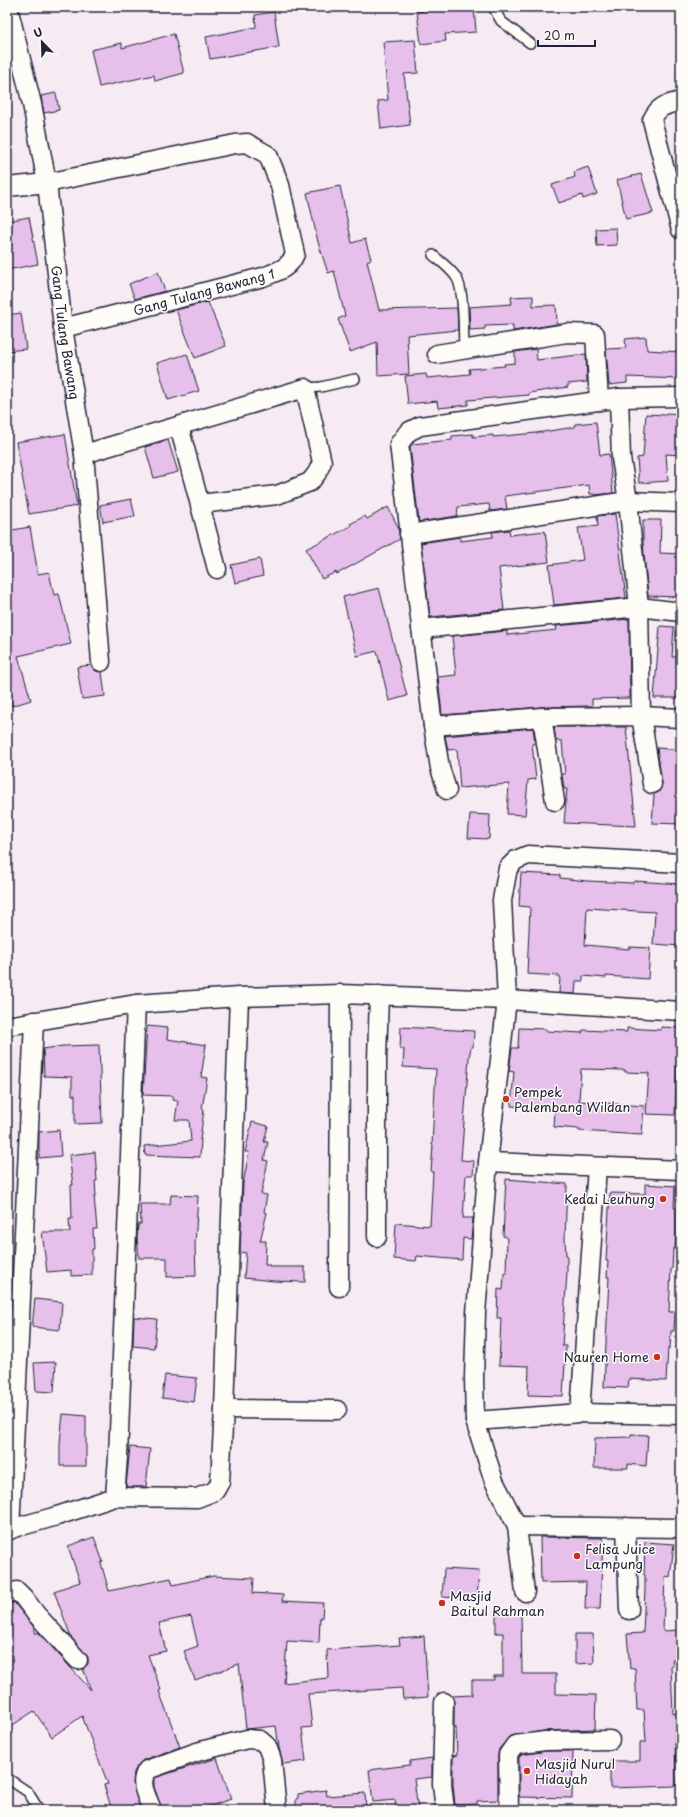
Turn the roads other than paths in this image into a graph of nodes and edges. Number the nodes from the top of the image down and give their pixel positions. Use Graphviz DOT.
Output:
graph roads {
  1 [pos="8,7"];
  2 [pos="493,7"];
  3 [pos="530,43"];
  4 [pos="681,101"];
  5 [pos="47,183"];
  6 [pos="7,187"];
  7 [pos="679,210"];
  8 [pos="681,230"];
  9 [pos="433,255"];
  10 [pos="63,328"];
  11 [pos="464,349"];
  12 [pos="437,354"];
  13 [pos="355,378"];
  14 [pos="305,388"];
  15 [pos="681,397"];
  16 [pos="618,398"];
  17 [pos="599,401"];
  18 [pos="179,426"];
  19 [pos="84,454"];
  20 [pos="628,501"];
  21 [pos="681,503"];
  22 [pos="200,504"];
  23 [pos="409,534"];
  24 [pos="217,569"];
  25 [pos="639,607"];
  26 [pos="681,612"];
  27 [pos="421,629"];
  28 [pos="101,662"];
  29 [pos="641,716"];
  30 [pos="542,717"];
  31 [pos="681,718"];
  32 [pos="433,726"];
  33 [pos="652,784"];
  34 [pos="447,790"];
  35 [pos="555,801"];
  36 [pos="681,863"];
  37 [pos="340,994"];
  38 [pos="379,996"];
  39 [pos="239,997"];
  40 [pos="507,1000"];
  41 [pos="136,1004"];
  42 [pos="681,1011"];
  43 [pos="34,1021"];
  44 [pos="7,1026"];
  45 [pos="488,1162"];
  46 [pos="597,1167"];
  47 [pos="681,1170"];
  48 [pos="377,1237"];
  49 [pos="339,1287"];
  50 [pos="224,1409"];
  51 [pos="337,1410"];
  52 [pos="580,1413"];
  53 [pos="681,1415"];
  54 [pos="476,1421"];
  55 [pos="115,1497"];
  56 [pos="517,1526"];
  57 [pos="626,1527"];
  58 [pos="681,1528"];
  59 [pos="8,1530"];
  60 [pos="525,1592"];
  61 [pos="7,1593"];
  62 [pos="629,1610"];
  63 [pos="78,1660"];
  64 [pos="444,1702"];
  65 [pos="610,1740"];
  66 [pos="7,1778"];
  67 [pos="39,1810"];
  68 [pos="152,1810"];
  69 [pos="277,1810"];
  70 [pos="445,1810"];
  71 [pos="509,1810"];
  1 -- 5 [label="street, Gang Tulang Bawang"];
  2 -- 3 [label="lane"];
  4 -- 7 [label="street"];
  5 -- 6 [label="street, Gang Tulang Bawang 1"];
  5 -- 10 [label="street, Gang Tulang Bawang"];
  5 -- 10 [label="street, Gang Tulang Bawang 1"];
  7 -- 8 [label="street"];
  9 -- 11 [label="lane"];
  10 -- 19 [label="street, Gang Tulang Bawang"];
  11 -- 12 [label="street"];
  11 -- 17 [label="street"];
  13 -- 14 [label="lane"];
  14 -- 18 [label="street"];
  14 -- 22 [label="street"];
  15 -- 16 [label="street"];
  16 -- 17 [label="street"];
  16 -- 20 [label="street"];
  17 -- 23 [label="street"];
  18 -- 19 [label="street"];
  18 -- 22 [label="street"];
  19 -- 28 [label="street, Gang Tulang Bawang"];
  20 -- 21 [label="street"];
  20 -- 23 [label="street"];
  20 -- 25 [label="street"];
  22 -- 24 [label="street"];
  23 -- 27 [label="street"];
  25 -- 26 [label="street"];
  25 -- 27 [label="street"];
  25 -- 29 [label="street"];
  27 -- 32 [label="street"];
  29 -- 30 [label="street"];
  29 -- 31 [label="street"];
  29 -- 33 [label="street"];
  30 -- 32 [label="street"];
  30 -- 35 [label="street"];
  32 -- 34 [label="street"];
  36 -- 40 [label="street"];
  37 -- 38 [label="street"];
  37 -- 39 [label="street"];
  37 -- 49 [label="street"];
  38 -- 40 [label="street"];
  38 -- 48 [label="street"];
  39 -- 41 [label="street"];
  39 -- 50 [label="street"];
  40 -- 42 [label="street"];
  40 -- 45 [label="street"];
  41 -- 43 [label="street"];
  41 -- 55 [label="street"];
  43 -- 44 [label="street"];
  43 -- 59 [label="street"];
  45 -- 46 [label="street"];
  45 -- 54 [label="street"];
  46 -- 47 [label="street"];
  46 -- 52 [label="street"];
  50 -- 51 [label="street"];
  50 -- 55 [label="street"];
  52 -- 53 [label="street"];
  52 -- 54 [label="street"];
  54 -- 56 [label="street"];
  55 -- 59 [label="street"];
  56 -- 57 [label="street"];
  56 -- 60 [label="street"];
  57 -- 58 [label="street"];
  57 -- 62 [label="street"];
  61 -- 63 [label="street"];
  64 -- 70 [label="street"];
  65 -- 71 [label="street"];
  66 -- 67 [label="lane"];
  68 -- 69 [label="street"];
}
